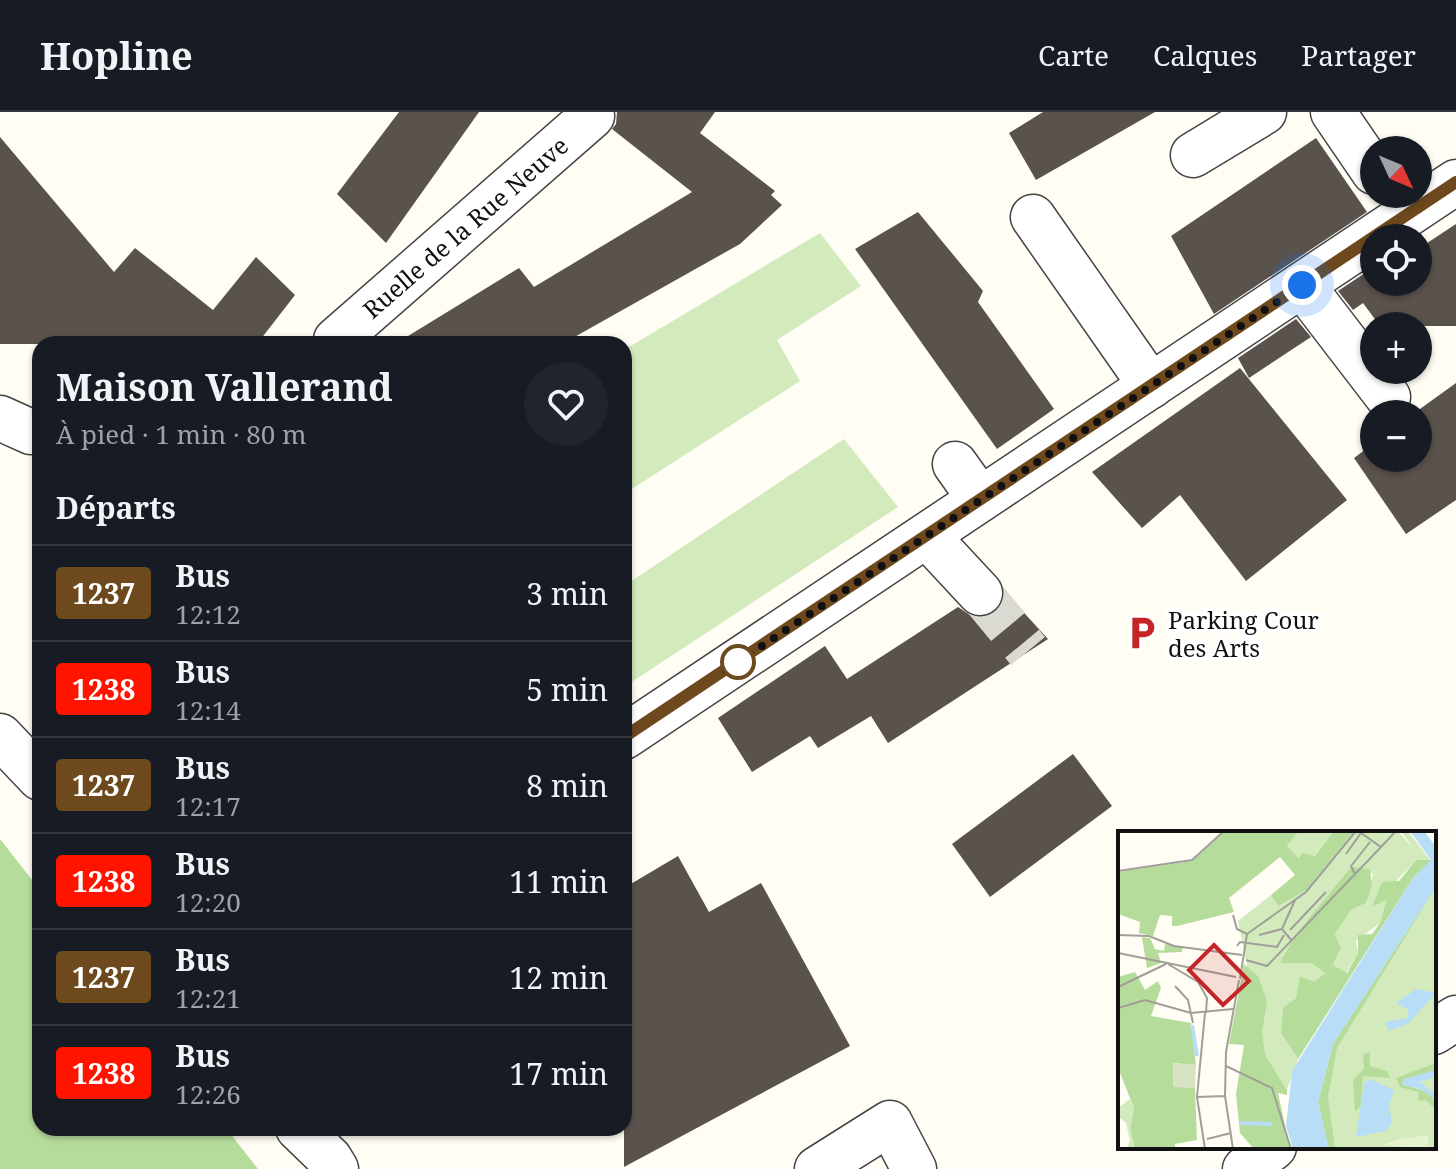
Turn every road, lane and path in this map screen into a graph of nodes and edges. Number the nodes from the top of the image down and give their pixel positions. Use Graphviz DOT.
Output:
graph roads {
  1 [pos="589,112"];
  2 [pos="1264,112"];
  3 [pos="1333,112"];
  4 [pos="1360,152"];
  5 [pos="1193,155"];
  6 [pos="1456,182"];
  7 [pos="1432,192"];
  8 [pos="1394,208"];
  9 [pos="1033,217"];
  10 [pos="1302,285"];
  11 [pos="341,336"];
  12 [pos="1151,386"];
  13 [pos="1388,397"];
  14 [pos="955,464"];
  15 [pos="980,499"];
  16 [pos="927,536"];
  17 [pos="980,593"];
  18 [pos="632,732"];
  19 [pos="0,736"];
  20 [pos="32,770"];
  21 [pos="1456,1018"];
  22 [pos="1436,1031"];
  23 [pos="309,1136"];
  24 [pos="1271,1149"];
  25 [pos="331,1152"];
  26 [pos="817,1169"];
  27 [pos="914,1169"];
  28 [pos="1245,1169"];
  1 -- 11 [label="street, Ruelle de la Rue Neuve"];
  2 -- 5 [label="street"];
  3 -- 4 [label="street"];
  6 -- 7 [label="street"];
  8 -- 10 [label="street"];
  9 -- 12 [label="street"];
  10 -- 12 [label="street"];
  10 -- 13 [label="street"];
  12 -- 15 [label="street"];
  14 -- 15 [label="street"];
  15 -- 16 [label="street"];
  16 -- 17 [label="street"];
  16 -- 18 [label="street"];
  19 -- 20 [label="street"];
  21 -- 22 [label="street"];
  23 -- 25 [label="street"];
  24 -- 28 [label="street"];
  26 -- 27 [label="street"];
}
